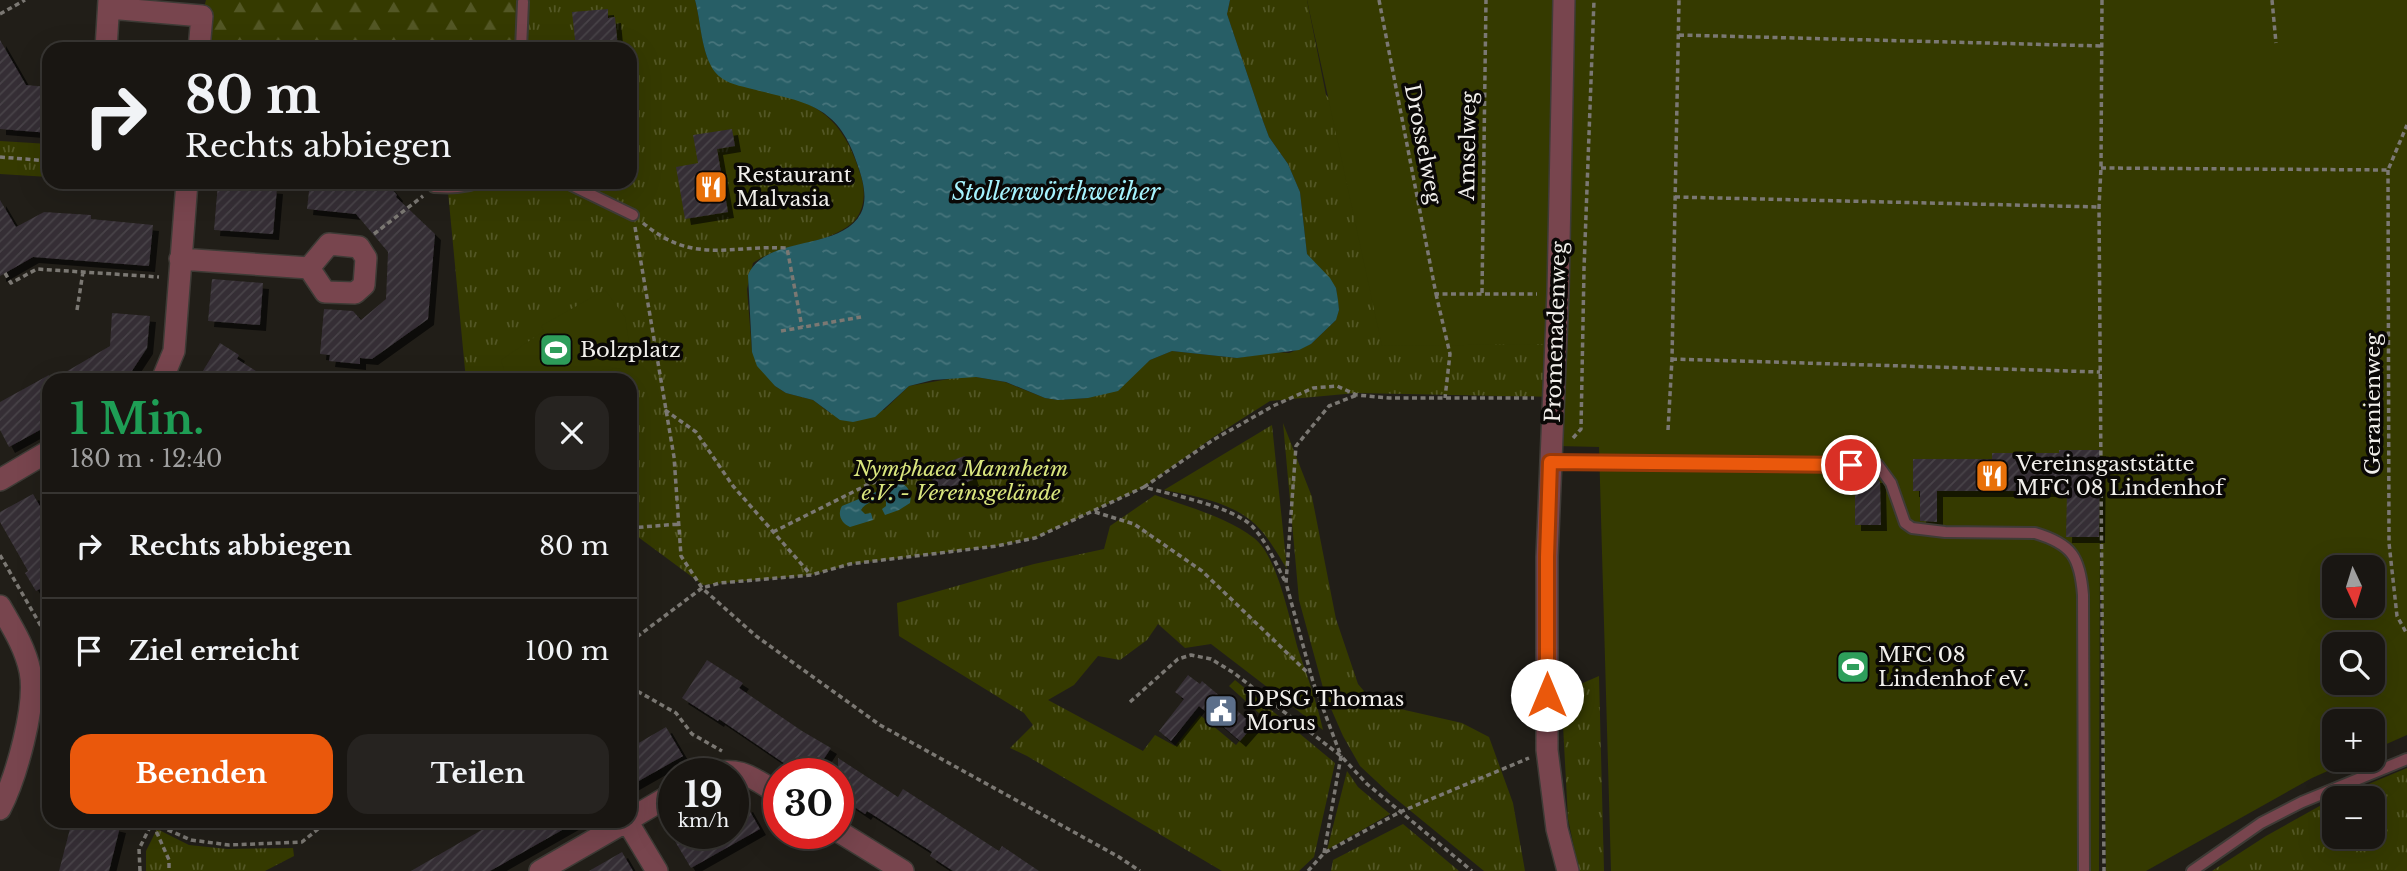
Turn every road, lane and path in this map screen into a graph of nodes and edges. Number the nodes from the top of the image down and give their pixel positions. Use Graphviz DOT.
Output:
graph roads {
  1 [pos="25,0"];
  2 [pos="1379,0"];
  3 [pos="1486,0"];
  4 [pos="1563,0"];
  5 [pos="1594,0"];
  6 [pos="1679,0"];
  7 [pos="2102,0"];
  8 [pos="2272,0"];
  9 [pos="523,2"];
  10 [pos="109,4"];
  11 [pos="0,14"];
  12 [pos="1679,35"];
  13 [pos="106,42"];
  14 [pos="200,42"];
  15 [pos="521,42"];
  16 [pos="2276,44"];
  17 [pos="2102,46"];
  18 [pos="2407,125"];
  19 [pos="0,157"];
  20 [pos="42,160"];
  21 [pos="2101,168"];
  22 [pos="2388,170"];
  23 [pos="186,189"];
  24 [pos="427,189"];
  25 [pos="580,189"];
  26 [pos="1675,197"];
  27 [pos="2099,207"];
  28 [pos="634,215"];
  29 [pos="359,247"];
  30 [pos="309,268"];
  31 [pos="179,269"];
  32 [pos="83,272"];
  33 [pos="5,273"];
  34 [pos="1558,292"];
  35 [pos="1482,293"];
  36 [pos="1436,294"];
  37 [pos="77,310"];
  38 [pos="862,317"];
  39 [pos="802,327"];
  40 [pos="781,331"];
  41 [pos="1672,359"];
  42 [pos="2101,372"];
  43 [pos="165,373"];
  44 [pos="1357,395"];
  45 [pos="1445,398"];
  46 [pos="1553,398"];
  47 [pos="665,410"];
  48 [pos="1668,430"];
  49 [pos="42,455"];
  50 [pos="1550,462"];
  51 [pos="921,467"];
  52 [pos="0,480"];
  53 [pos="1144,487"];
  54 [pos="1093,511"];
  55 [pos="679,524"];
  56 [pos="637,527"];
  57 [pos="773,532"];
  58 [pos="0,555"];
  59 [pos="811,575"];
  60 [pos="1286,583"];
  61 [pos="702,588"];
  62 [pos="0,606"];
  63 [pos="42,628"];
  64 [pos="2407,634"];
  65 [pos="637,637"];
  66 [pos="1311,675"];
  67 [pos="637,691"];
  68 [pos="1130,702"];
  69 [pos="1548,750"];
  70 [pos="1341,756"];
  71 [pos="720,758"];
  72 [pos="2407,758"];
  73 [pos="658,802"];
  74 [pos="0,809"];
  75 [pos="1400,812"];
  76 [pos="637,815"];
  77 [pos="148,828"];
  78 [pos="154,828"];
  79 [pos="164,828"];
  80 [pos="319,828"];
  81 [pos="614,828"];
  82 [pos="633,828"];
  83 [pos="854,841"];
  84 [pos="1324,853"];
  85 [pos="140,871"];
  86 [pos="169,871"];
  87 [pos="540,871"];
  88 [pos="657,871"];
  89 [pos="903,871"];
  90 [pos="1140,871"];
  91 [pos="1308,871"];
  92 [pos="1472,871"];
  93 [pos="1568,871"];
  94 [pos="2084,871"];
  95 [pos="2104,871"];
  96 [pos="2192,871"];
  1 -- 11 [label="path"];
  2 -- 36 [label="path, Drosselweg"];
  3 -- 35 [label="path, Amselweg"];
  4 -- 34 [label="street, Promenadenweg"];
  5 -- 50 [label="path"];
  6 -- 12 [label="path"];
  7 -- 17 [label="path"];
  8 -- 16 [label="path"];
  9 -- 15 [label="lane"];
  10 -- 13 [label="street"];
  10 -- 14 [label="street"];
  12 -- 17 [label="path"];
  12 -- 26 [label="path"];
  17 -- 21 [label="path"];
  18 -- 22 [label="path"];
  19 -- 20 [label="path"];
  21 -- 22 [label="path"];
  21 -- 27 [label="path"];
  22 -- 64 [label="path, Geranienweg"];
  23 -- 31 [label="street"];
  24 -- 29 [label="path"];
  25 -- 28 [label="lane"];
  26 -- 27 [label="path"];
  26 -- 41 [label="path"];
  27 -- 42 [label="path"];
  28 -- 39 [label="path"];
  28 -- 47 [label="path"];
  29 -- 30 [label="street"];
  29 -- 30 [label="street"];
  30 -- 31 [label="street"];
  31 -- 32 [label="path"];
  31 -- 43 [label="street"];
  32 -- 33 [label="path"];
  32 -- 37 [label="path"];
  34 -- 35 [label="path"];
  34 -- 46 [label="street, Promenadenweg"];
  35 -- 36 [label="path"];
  36 -- 45 [label="path, Drosselweg"];
  38 -- 39 [label="path"];
  39 -- 40 [label="path"];
  41 -- 42 [label="path"];
  41 -- 48 [label="path"];
  42 -- 95 [label="path"];
  44 -- 45 [label="path"];
  44 -- 53 [label="path"];
  44 -- 60 [label="path"];
  45 -- 46 [label="path"];
  46 -- 50 [label="street, Promenadenweg"];
  47 -- 55 [label="path"];
  47 -- 57 [label="path"];
  49 -- 52 [label="street"];
  50 -- 69 [label="street, Promenadenweg"];
  50 -- 94 [label="lane"];
  51 -- 57 [label="path"];
  53 -- 54 [label="path"];
  53 -- 60 [label="path"];
  54 -- 59 [label="path"];
  54 -- 66 [label="path"];
  55 -- 56 [label="path"];
  55 -- 61 [label="path"];
  57 -- 59 [label="path"];
  58 -- 63 [label="path"];
  59 -- 61 [label="path"];
  60 -- 66 [label="path"];
  61 -- 65 [label="path"];
  61 -- 90 [label="path"];
  62 -- 74 [label="street"];
  66 -- 70 [label="path"];
  67 -- 71 [label="path"];
  68 -- 70 [label="path"];
  69 -- 75 [label="path"];
  69 -- 93 [label="street, Promenadenweg"];
  70 -- 75 [label="path"];
  70 -- 84 [label="path"];
  72 -- 96 [label="lane"];
  73 -- 76 [label="street"];
  75 -- 84 [label="path"];
  75 -- 92 [label="path"];
  77 -- 85 [label="path"];
  78 -- 86 [label="path"];
  79 -- 80 [label="path"];
  81 -- 87 [label="street"];
  82 -- 88 [label="street"];
  83 -- 89 [label="street"];
  84 -- 91 [label="path"];
}
